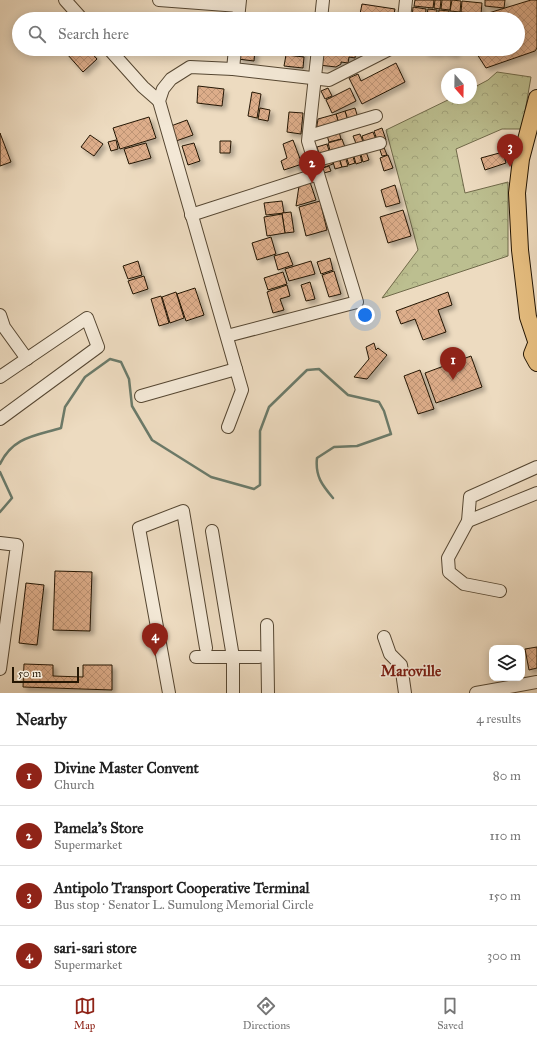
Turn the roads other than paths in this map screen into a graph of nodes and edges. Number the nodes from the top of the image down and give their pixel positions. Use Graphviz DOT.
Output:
graph roads {
  1 [pos="66,0"];
  2 [pos="159,0"];
  3 [pos="324,0"];
  4 [pos="406,0"];
  5 [pos="240,3"];
  6 [pos="76,12"];
  7 [pos="322,12"];
  8 [pos="405,12"];
  9 [pos="115,56"];
  10 [pos="234,56"];
  11 [pos="317,56"];
  12 [pos="376,56"];
  13 [pos="233,69"];
  14 [pos="314,79"];
  15 [pos="537,98"];
  16 [pos="159,102"];
  17 [pos="376,116"];
  18 [pos="309,136"];
  19 [pos="380,143"];
  20 [pos="314,161"];
  21 [pos="318,174"];
  22 [pos="191,215"];
  23 [pos="0,315"];
  24 [pos="227,336"];
  25 [pos="537,344"];
  26 [pos="27,360"];
  27 [pos="537,363"];
  28 [pos="236,369"];
  29 [pos="0,377"];
  30 [pos="141,396"];
  31 [pos="0,419"];
  32 [pos="228,427"];
  33 [pos="537,467"];
  34 [pos="537,493"];
  35 [pos="468,521"];
  36 [pos="212,531"];
  37 [pos="0,543"];
  38 [pos="500,591"];
  39 [pos="267,625"];
  40 [pos="384,637"];
  41 [pos="206,648"];
  42 [pos="196,657"];
  43 [pos="233,657"];
  44 [pos="259,657"];
  45 [pos="0,669"];
  46 [pos="537,682"];
  47 [pos="169,693"];
  48 [pos="234,693"];
  49 [pos="268,693"];
  50 [pos="405,693"];
  51 [pos="476,693"];
  1 -- 6 [label="street"];
  2 -- 5 [label="street"];
  3 -- 7 [label="street"];
  4 -- 8 [label="street"];
  9 -- 16 [label="street"];
  10 -- 13 [label="street"];
  11 -- 14 [label="street"];
  12 -- 14 [label="street"];
  13 -- 14 [label="street"];
  13 -- 16 [label="street"];
  14 -- 18 [label="street"];
  15 -- 25 [label="main road"];
  16 -- 22 [label="street"];
  17 -- 18 [label="street"];
  18 -- 20 [label="street"];
  19 -- 20 [label="street"];
  20 -- 21 [label="street"];
  21 -- 22 [label="street"];
  21 -- 24 [label="street"];
  22 -- 24 [label="street"];
  23 -- 26 [label="street"];
  24 -- 28 [label="street"];
  25 -- 27 [label="main road"];
  26 -- 29 [label="street"];
  26 -- 31 [label="street"];
  28 -- 30 [label="street"];
  28 -- 32 [label="street"];
  33 -- 35 [label="street"];
  34 -- 35 [label="street"];
  35 -- 38 [label="street"];
  36 -- 43 [label="street"];
  37 -- 45 [label="street"];
  39 -- 49 [label="street"];
  40 -- 50 [label="street"];
  41 -- 47 [label="street"];
  42 -- 43 [label="street"];
  43 -- 44 [label="street"];
  43 -- 48 [label="street"];
  46 -- 51 [label="street"];
}
